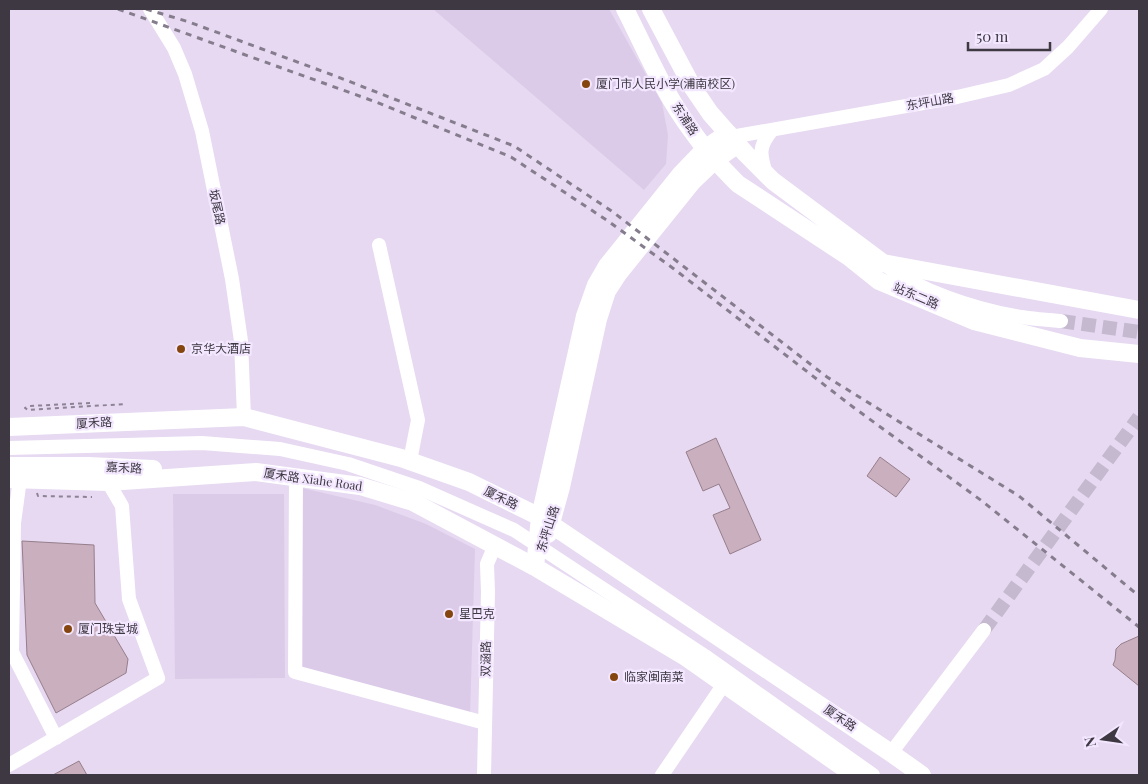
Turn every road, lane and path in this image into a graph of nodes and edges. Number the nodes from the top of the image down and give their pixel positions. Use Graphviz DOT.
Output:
graph roads {
  1 [pos="150,9"];
  2 [pos="625,9"];
  3 [pos="651,9"];
  4 [pos="1100,9"];
  5 [pos="772,130"];
  6 [pos="732,138"];
  7 [pos="715,159"];
  8 [pos="766,174"];
  9 [pos="379,245"];
  10 [pos="882,262"];
  11 [pos="1139,310"];
  12 [pos="1061,321"];
  13 [pos="1139,354"];
  14 [pos="125,404"];
  15 [pos="90,405"];
  16 [pos="244,417"];
  17 [pos="9,427"];
  18 [pos="9,448"];
  19 [pos="410,461"];
  20 [pos="239,473"];
  21 [pos="12,475"];
  22 [pos="296,477"];
  23 [pos="108,482"];
  24 [pos="546,521"];
  25 [pos="495,545"];
  26 [pos="535,567"];
  27 [pos="984,630"];
  28 [pos="724,684"];
  29 [pos="485,723"];
  30 [pos="56,738"];
  31 [pos="891,753"];
  32 [pos="9,765"];
  33 [pos="484,775"];
  34 [pos="662,775"];
  35 [pos="854,775"];
  36 [pos="872,775"];
  37 [pos="922,775"];
  1 -- 16 [label="street, 坂尾路"];
  2 -- 7 [label="main road, 东浦路"];
  3 -- 6 [label="main road, 东浦路"];
  4 -- 5 [label="street, 东坪山路"];
  5 -- 6 [label="street, 东坪山路"];
  5 -- 8 [label="street"];
  6 -- 7 [label="main road, 东坪山路"];
  6 -- 8 [label="main road, 东浦路"];
  7 -- 13 [label="main road, 站东二路"];
  7 -- 24 [label="main road, 东坪山路"];
  8 -- 10 [label="main road, 东浦路"];
  9 -- 19 [label="street"];
  10 -- 11 [label="main road"];
  10 -- 12 [label="street"];
  14 -- 15 [label="path"];
  15 -- 15 [label="path"];
  16 -- 17 [label="main road, 厦禾路"];
  16 -- 19 [label="main road, 厦禾路"];
  18 -- 36 [label="street"];
  19 -- 24 [label="main road, 厦禾路"];
  20 -- 21 [label="main road, 嘉禾路"];
  20 -- 22 [label="main road, 厦禾路 Xiahe Road"];
  20 -- 23 [label="main road"];
  21 -- 23 [label="main road"];
  21 -- 30 [label="street"];
  22 -- 25 [label="main road, 厦禾路 Xiahe Road"];
  22 -- 29 [label="street"];
  23 -- 30 [label="street"];
  24 -- 26 [label="main road, 东坪山路"];
  24 -- 31 [label="main road, 厦禾路"];
  25 -- 26 [label="main road"];
  25 -- 29 [label="street, 双涵路"];
  26 -- 28 [label="main road"];
  27 -- 31 [label="street"];
  28 -- 34 [label="street"];
  28 -- 35 [label="main road"];
  29 -- 33 [label="street, 双涵路"];
  30 -- 32 [label="street"];
  31 -- 37 [label="main road, 厦禾路"];
}
